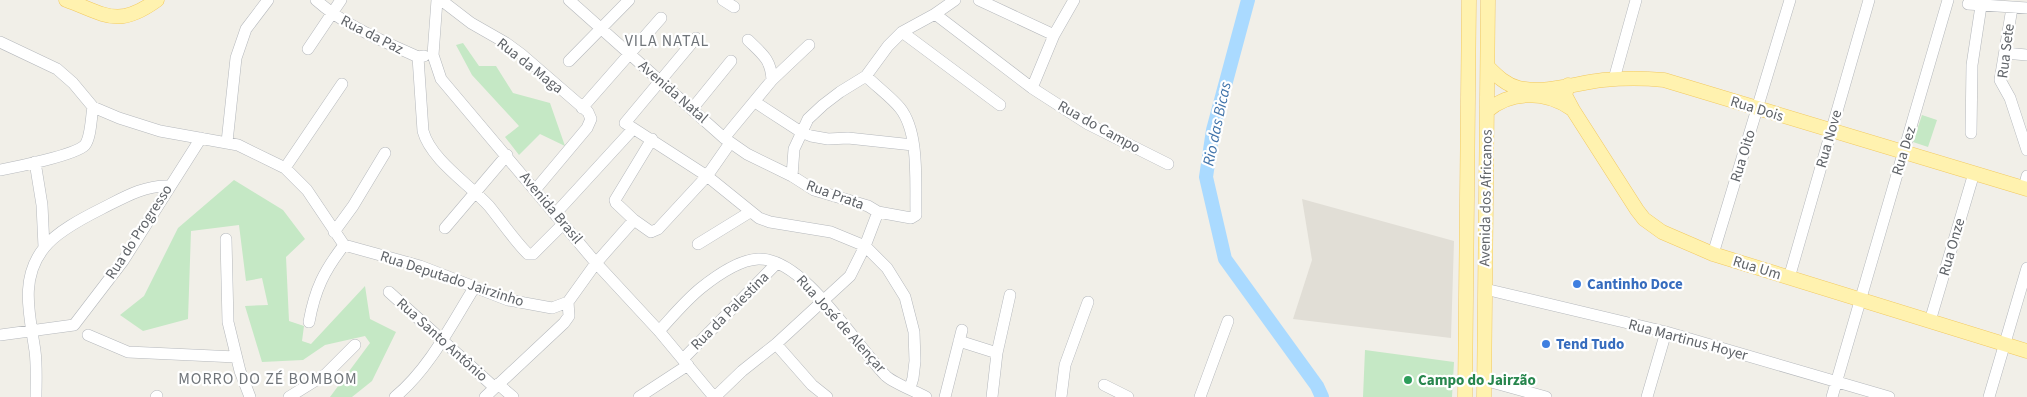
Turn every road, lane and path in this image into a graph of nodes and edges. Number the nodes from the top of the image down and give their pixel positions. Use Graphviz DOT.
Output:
graph roads {
  1 [pos="157,0"];
  2 [pos="268,0"];
  3 [pos="316,0"];
  4 [pos="341,0"];
  5 [pos="439,0"];
  6 [pos="569,0"];
  7 [pos="629,0"];
  8 [pos="723,0"];
  9 [pos="954,0"];
  10 [pos="979,0"];
  11 [pos="1074,0"];
  12 [pos="1469,0"];
  13 [pos="1488,0"];
  14 [pos="1636,0"];
  15 [pos="1790,0"];
  16 [pos="1870,0"];
  17 [pos="72,1"];
  18 [pos="1948,1"];
  19 [pos="1975,4"];
  20 [pos="734,7"];
  21 [pos="2012,8"];
  22 [pos="2027,8"];
  23 [pos="331,14"];
  24 [pos="935,14"];
  25 [pos="1469,17"];
  26 [pos="661,18"];
  27 [pos="601,29"];
  28 [pos="1488,30"];
  29 [pos="902,32"];
  30 [pos="1054,35"];
  31 [pos="696,38"];
  32 [pos="748,40"];
  33 [pos="0,42"];
  34 [pos="809,45"];
  35 [pos="308,49"];
  36 [pos="2005,53"];
  37 [pos="630,54"];
  38 [pos="433,55"];
  39 [pos="2027,55"];
  40 [pos="418,57"];
  41 [pos="569,61"];
  42 [pos="731,61"];
  43 [pos="1488,68"];
  44 [pos="866,76"];
  45 [pos="1614,79"];
  46 [pos="772,80"];
  47 [pos="660,81"];
  48 [pos="342,84"];
  49 [pos="1568,85"];
  50 [pos="1032,88"];
  51 [pos="755,102"];
  52 [pos="1000,105"];
  53 [pos="93,107"];
  54 [pos="582,108"];
  55 [pos="692,109"];
  56 [pos="1758,109"];
  57 [pos="1572,110"];
  58 [pos="1487,111"];
  59 [pos="629,126"];
  60 [pos="1832,131"];
  61 [pos="802,132"];
  62 [pos="1971,134"];
  63 [pos="201,138"];
  64 [pos="652,140"];
  65 [pos="727,140"];
  66 [pos="227,142"];
  67 [pos="1468,144"];
  68 [pos="913,145"];
  69 [pos="2027,150"];
  70 [pos="1903,152"];
  71 [pos="385,153"];
  72 [pos="506,155"];
  73 [pos="757,159"];
  74 [pos="35,162"];
  75 [pos="1168,164"];
  76 [pos="285,168"];
  77 [pos="0,170"];
  78 [pos="1974,173"];
  79 [pos="707,176"];
  80 [pos="792,176"];
  81 [pos="1486,176"];
  82 [pos="2026,184"];
  83 [pos="169,186"];
  84 [pos="535,190"];
  85 [pos="474,192"];
  86 [pos="750,212"];
  87 [pos="878,212"];
  88 [pos="555,214"];
  89 [pos="634,220"];
  90 [pos="563,224"];
  91 [pos="445,228"];
  92 [pos="334,232"];
  93 [pos="226,239"];
  94 [pos="698,244"];
  95 [pos="344,245"];
  96 [pos="865,246"];
  97 [pos="44,247"];
  98 [pos="1713,254"];
  99 [pos="596,263"];
  100 [pos="777,263"];
  101 [pos="2027,268"];
  102 [pos="1789,278"];
  103 [pos="474,288"];
  104 [pos="1485,289"];
  105 [pos="389,292"];
  106 [pos="1010,295"];
  107 [pos="1860,299"];
  108 [pos="568,302"];
  109 [pos="823,302"];
  110 [pos="1088,302"];
  111 [pos="1228,321"];
  112 [pos="1930,321"];
  113 [pos="310,322"];
  114 [pos="31,330"];
  115 [pos="962,330"];
  116 [pos="659,332"];
  117 [pos="1666,332"];
  118 [pos="88,334"];
  119 [pos="0,335"];
  120 [pos="441,341"];
  121 [pos="959,341"];
  122 [pos="776,344"];
  123 [pos="2005,344"];
  124 [pos="355,345"];
  125 [pos="2027,351"];
  126 [pos="997,353"];
  127 [pos="236,357"];
  128 [pos="685,362"];
  129 [pos="1484,380"];
  130 [pos="1836,382"];
  131 [pos="1104,385"];
  132 [pos="496,386"];
  133 [pos="910,388"];
  134 [pos="712,396"];
  135 [pos="36,397"];
  136 [pos="250,397"];
  137 [pos="289,397"];
  138 [pos="394,397"];
  139 [pos="485,397"];
  140 [pos="513,397"];
  141 [pos="639,397"];
  142 [pos="827,397"];
  143 [pos="926,397"];
  144 [pos="945,397"];
  145 [pos="992,397"];
  146 [pos="1060,397"];
  147 [pos="1128,397"];
  148 [pos="1200,397"];
  149 [pos="1465,397"];
  150 [pos="1484,397"];
  151 [pos="1546,397"];
  152 [pos="1648,397"];
  153 [pos="1832,397"];
  154 [pos="1889,397"];
  155 [pos="1989,397"];
  1 -- 17 [label="main road"];
  2 -- 66 [label="street"];
  3 -- 23 [label="street, Rua da Paz"];
  4 -- 23 [label="street"];
  5 -- 38 [label="street, Avenida Brasil"];
  5 -- 54 [label="street, Rua da Maga"];
  6 -- 27 [label="street, Avenida Natal"];
  7 -- 27 [label="street"];
  8 -- 20 [label="street"];
  9 -- 24 [label="street"];
  10 -- 30 [label="street"];
  11 -- 30 [label="street"];
  12 -- 25 [label="main road, Avenida dos Africanos"];
  13 -- 28 [label="main road, Avenida dos Africanos"];
  14 -- 45 [label="street"];
  15 -- 56 [label="street, Rua Oito"];
  16 -- 60 [label="street, Rua Nove"];
  18 -- 70 [label="street, Rua Dez"];
  19 -- 21 [label="street"];
  19 -- 62 [label="street"];
  21 -- 22 [label="street"];
  21 -- 36 [label="street, Rua Sete"];
  23 -- 35 [label="street"];
  23 -- 40 [label="street, Rua da Paz"];
  24 -- 29 [label="street"];
  24 -- 50 [label="street, Rua do Campo"];
  25 -- 28 [label="main road"];
  25 -- 67 [label="main road, Avenida dos Africanos"];
  26 -- 37 [label="street"];
  27 -- 37 [label="street, Avenida Natal"];
  27 -- 41 [label="street"];
  28 -- 43 [label="main road, Avenida dos Africanos"];
  29 -- 44 [label="street"];
  29 -- 52 [label="street"];
  30 -- 50 [label="street"];
  31 -- 47 [label="street"];
  32 -- 46 [label="street"];
  33 -- 53 [label="street"];
  34 -- 46 [label="street"];
  36 -- 39 [label="street"];
  36 -- 69 [label="street, Rua Sete"];
  37 -- 47 [label="street, Avenida Natal"];
  37 -- 54 [label="street"];
  38 -- 40 [label="street, Rua da Paz"];
  38 -- 72 [label="street, Avenida Brasil"];
  40 -- 85 [label="street"];
  42 -- 55 [label="street"];
  43 -- 49 [label="main road, Rua Dois"];
  43 -- 58 [label="main road, Avenida dos Africanos"];
  44 -- 61 [label="street"];
  44 -- 68 [label="street"];
  45 -- 49 [label="main road, Rua Dois"];
  45 -- 56 [label="main road, Rua Dois"];
  46 -- 51 [label="street"];
  47 -- 55 [label="street, Avenida Natal"];
  47 -- 59 [label="street"];
  48 -- 76 [label="street"];
  49 -- 57 [label="main road, Rua Um"];
  50 -- 75 [label="street, Rua do Campo"];
  51 -- 61 [label="street"];
  51 -- 65 [label="street"];
  53 -- 63 [label="street"];
  53 -- 74 [label="street"];
  54 -- 84 [label="street, Rua da Maga"];
  55 -- 65 [label="street, Avenida Natal"];
  56 -- 60 [label="main road, Rua Dois"];
  56 -- 98 [label="street, Rua Oito"];
  57 -- 58 [label="main road"];
  57 -- 98 [label="main road, Rua Um"];
  58 -- 81 [label="main road, Avenida dos Africanos"];
  59 -- 64 [label="street"];
  59 -- 88 [label="street"];
  60 -- 70 [label="main road, Rua Dois"];
  60 -- 102 [label="street, Rua Nove"];
  61 -- 68 [label="street"];
  61 -- 80 [label="street"];
  63 -- 66 [label="street"];
  63 -- 83 [label="street, Rua do Progresso"];
  64 -- 79 [label="street"];
  64 -- 89 [label="street"];
  65 -- 73 [label="street, Avenida Natal"];
  65 -- 79 [label="street"];
  66 -- 76 [label="street"];
  67 -- 81 [label="main road"];
  67 -- 149 [label="main road, Avenida dos Africanos"];
  68 -- 87 [label="street, Rua Prata"];
  70 -- 78 [label="main road, Rua Dois"];
  70 -- 107 [label="street, Rua Dez"];
  71 -- 92 [label="street"];
  72 -- 84 [label="street, Avenida Brasil"];
  72 -- 85 [label="street"];
  73 -- 80 [label="street, Rua Prata"];
  74 -- 77 [label="street"];
  74 -- 97 [label="street"];
  76 -- 92 [label="street"];
  78 -- 82 [label="main road, Rua Dois"];
  78 -- 112 [label="street, Rua Onze"];
  79 -- 86 [label="street"];
  79 -- 89 [label="street"];
  80 -- 87 [label="street, Rua Prata"];
  81 -- 104 [label="main road, Avenida dos Africanos"];
  83 -- 97 [label="street"];
  83 -- 114 [label="street, Rua do Progresso"];
  84 -- 88 [label="street, Avenida Brasil"];
  85 -- 90 [label="street"];
  85 -- 91 [label="street"];
  86 -- 94 [label="street"];
  86 -- 96 [label="street"];
  87 -- 96 [label="street"];
  88 -- 90 [label="street, Avenida Brasil"];
  89 -- 99 [label="street"];
  90 -- 99 [label="street, Avenida Brasil"];
  92 -- 95 [label="street"];
  93 -- 127 [label="street"];
  95 -- 103 [label="street, Rua Deputado Jairzinho"];
  95 -- 113 [label="street"];
  96 -- 109 [label="street"];
  96 -- 133 [label="street"];
  97 -- 114 [label="street"];
  98 -- 102 [label="main road, Rua Um"];
  99 -- 108 [label="street"];
  99 -- 116 [label="street, Avenida Brasil"];
  100 -- 109 [label="street, Rua José de Alençar"];
  100 -- 116 [label="street, Rua José de Alençar"];
  100 -- 128 [label="street, Rua da Palestina"];
  101 -- 123 [label="street"];
  102 -- 107 [label="main road, Rua Um"];
  103 -- 108 [label="street, Rua Deputado Jairzinho"];
  103 -- 120 [label="street"];
  104 -- 117 [label="street, Rua Martinus Hoyer"];
  104 -- 129 [label="main road, Avenida dos Africanos"];
  105 -- 120 [label="street, Rua Santo Antônio"];
  106 -- 126 [label="street"];
  107 -- 112 [label="main road, Rua Um"];
  107 -- 130 [label="street, Rua Dez"];
  108 -- 132 [label="street"];
  109 -- 122 [label="street"];
  109 -- 133 [label="street, Rua José de Alençar"];
  110 -- 146 [label="street"];
  111 -- 148 [label="street"];
  112 -- 123 [label="main road, Rua Um"];
  114 -- 119 [label="street"];
  114 -- 135 [label="street"];
  115 -- 121 [label="street"];
  116 -- 128 [label="street, Avenida Brasil"];
  117 -- 130 [label="street, Rua Martinus Hoyer"];
  117 -- 152 [label="street"];
  118 -- 127 [label="street"];
  120 -- 132 [label="street, Rua Santo Antônio"];
  120 -- 138 [label="street"];
  121 -- 126 [label="street"];
  121 -- 144 [label="street"];
  122 -- 134 [label="street"];
  122 -- 142 [label="street"];
  123 -- 125 [label="main road, Rua Um"];
  123 -- 155 [label="street"];
  124 -- 137 [label="street"];
  126 -- 145 [label="street"];
  127 -- 136 [label="street"];
  128 -- 134 [label="street, Avenida Brasil"];
  128 -- 141 [label="street, Rua da Palestina"];
  129 -- 150 [label="main road, Avenida dos Africanos"];
  129 -- 151 [label="street"];
  130 -- 153 [label="street, Rua Dez"];
  130 -- 154 [label="street, Rua Martinus Hoyer"];
  131 -- 147 [label="street"];
  132 -- 139 [label="street"];
  132 -- 140 [label="street, Rua Santo Antônio"];
  133 -- 143 [label="street, Rua José de Alençar"];
}
